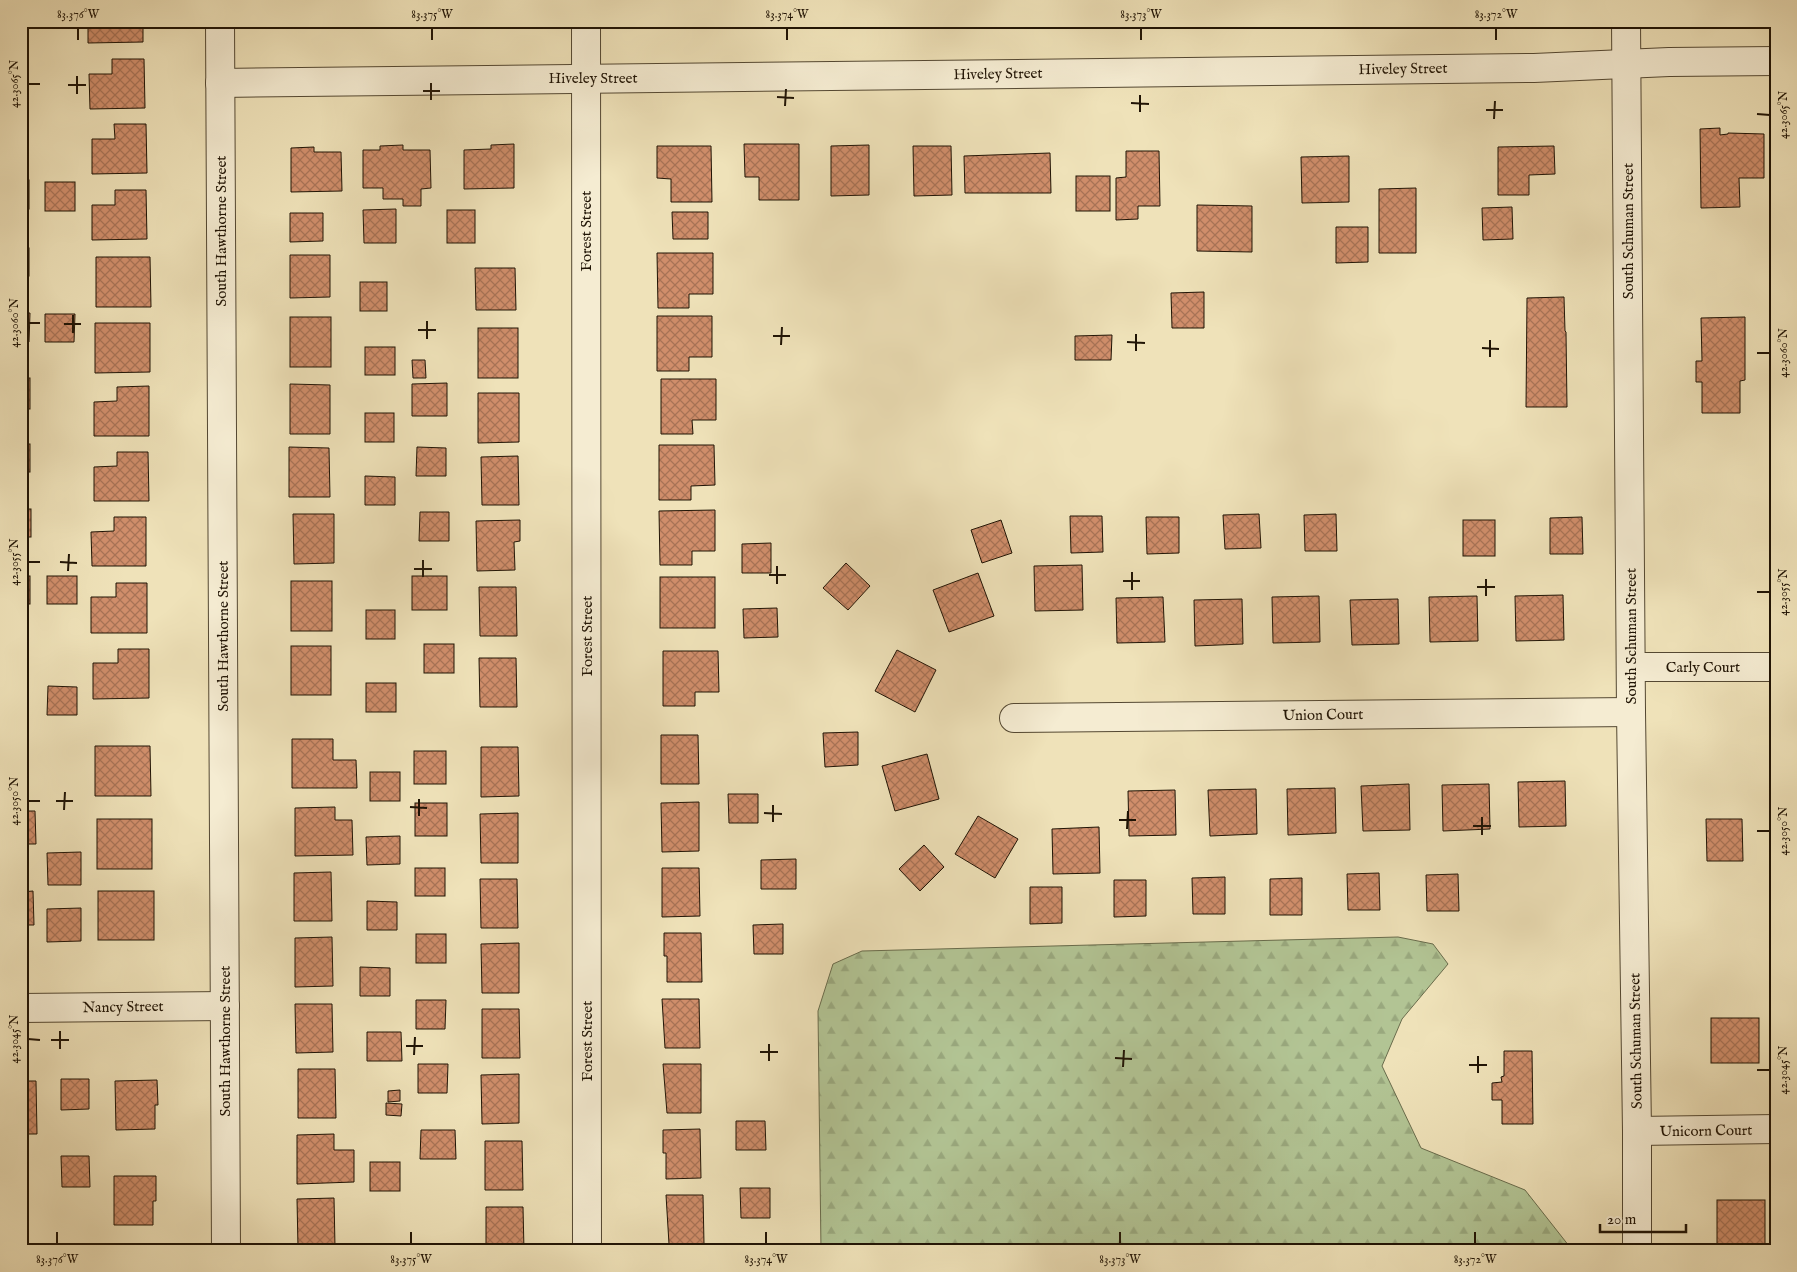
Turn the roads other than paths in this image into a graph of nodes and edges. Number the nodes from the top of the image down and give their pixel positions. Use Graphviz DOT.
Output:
graph roads {
  1 [pos="220,21"];
  2 [pos="586,21"];
  3 [pos="1626,21"];
  4 [pos="1776,61"];
  5 [pos="1627,65"];
  6 [pos="586,79"];
  7 [pos="220,83"];
  8 [pos="1631,667"];
  9 [pos="1776,667"];
  10 [pos="1631,712"];
  11 [pos="1014,718"];
  12 [pos="225,1006"];
  13 [pos="21,1008"];
  14 [pos="1776,1129"];
  15 [pos="1637,1132"];
  16 [pos="226,1251"];
  17 [pos="587,1251"];
  18 [pos="1637,1251"];
  1 -- 7 [label="street, South Hawthorne Street"];
  2 -- 6 [label="street, Forest Street"];
  3 -- 5 [label="street, South Schuman Street"];
  4 -- 5 [label="street, Hiveley Street"];
  5 -- 6 [label="street, Hiveley Street"];
  5 -- 8 [label="street, South Schuman Street"];
  6 -- 7 [label="street, Hiveley Street"];
  6 -- 17 [label="street, Forest Street"];
  7 -- 12 [label="street, South Hawthorne Street"];
  8 -- 9 [label="street, Carly Court"];
  8 -- 10 [label="street, South Schuman Street"];
  10 -- 11 [label="street, Union Court"];
  10 -- 15 [label="street, South Schuman Street"];
  12 -- 13 [label="street, Nancy Street"];
  12 -- 16 [label="street, South Hawthorne Street"];
  14 -- 15 [label="street, Unicorn Court"];
  15 -- 18 [label="street, South Schuman Street"];
}
